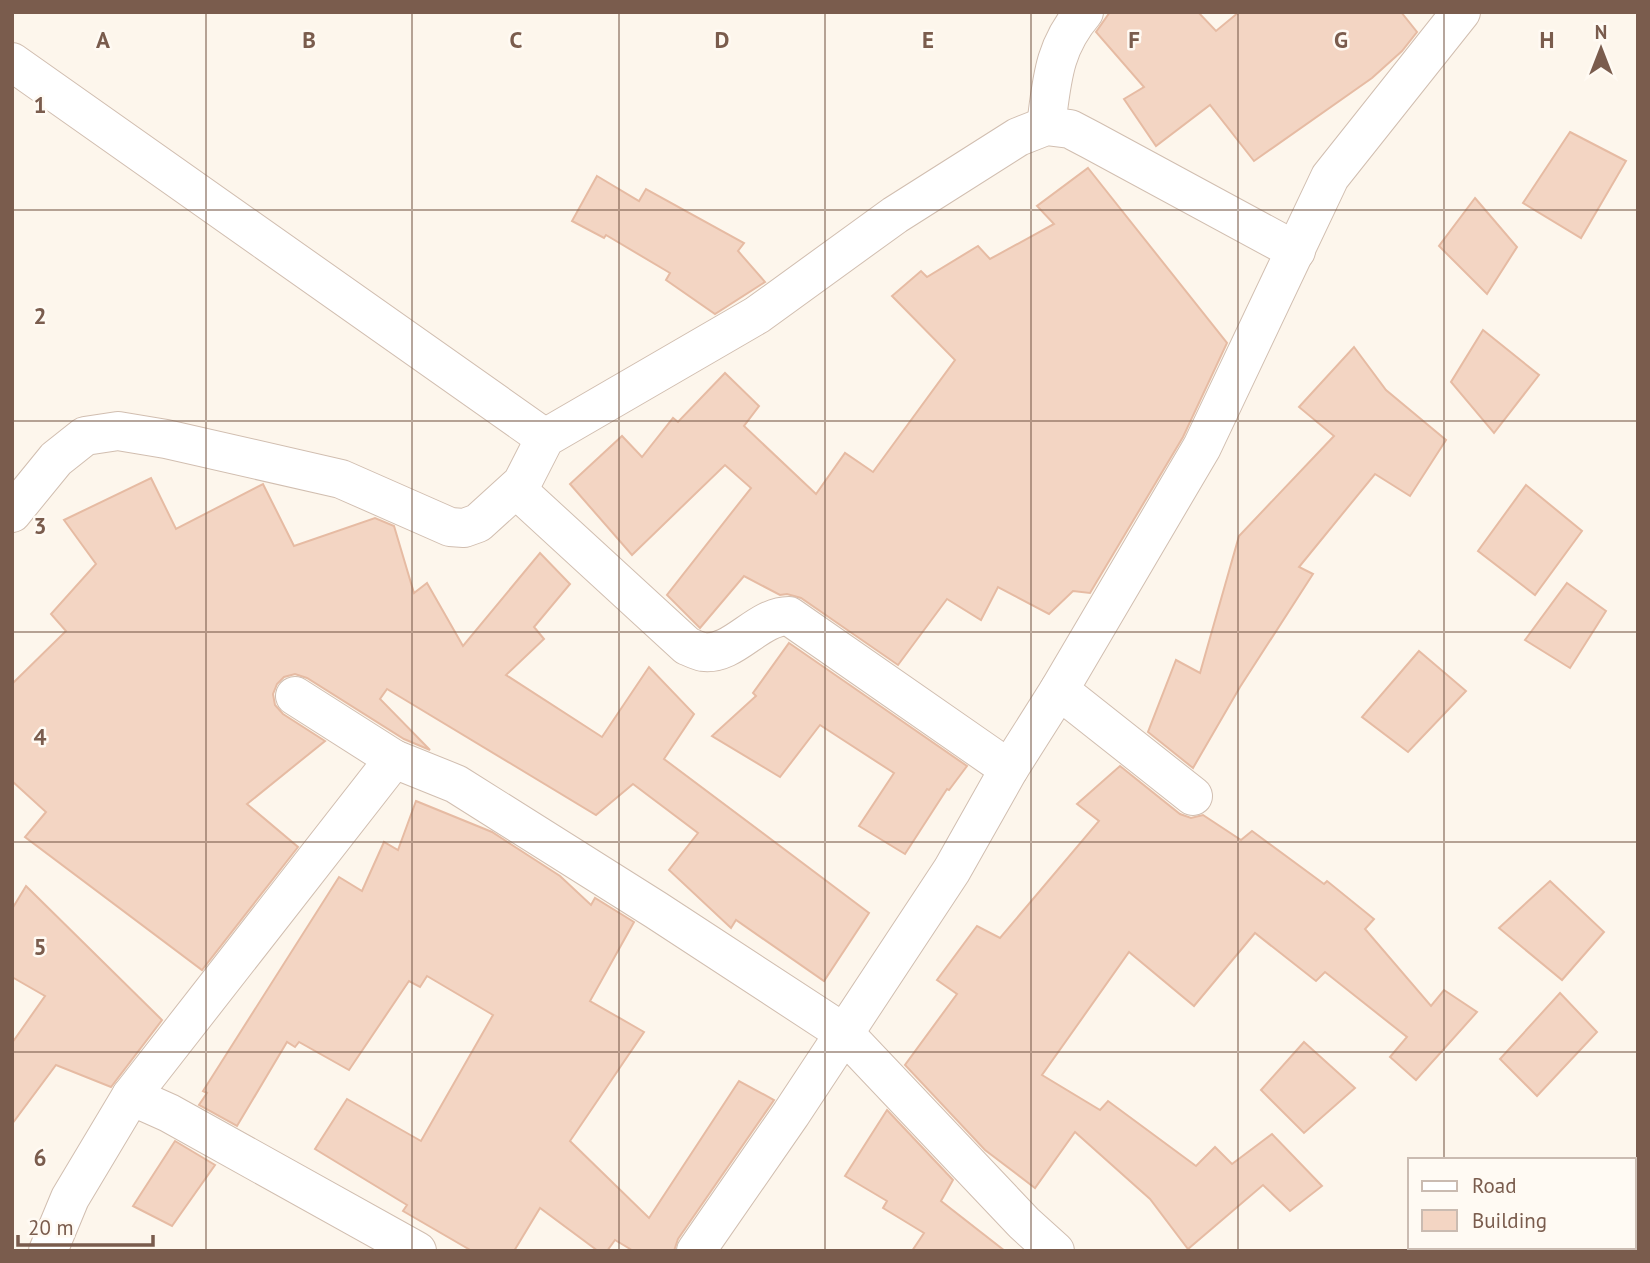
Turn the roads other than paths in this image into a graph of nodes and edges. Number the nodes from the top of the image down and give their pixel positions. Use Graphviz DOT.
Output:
graph roads {
  1 [pos="1084,12"];
  2 [pos="1461,12"];
  3 [pos="12,61"];
  4 [pos="1046,126"];
  5 [pos="1296,251"];
  6 [pos="545,438"];
  7 [pos="516,489"];
  8 [pos="12,513"];
  9 [pos="1059,690"];
  10 [pos="295,696"];
  11 [pos="394,759"];
  12 [pos="1009,769"];
  13 [pos="1193,796"];
  14 [pos="844,1033"];
  15 [pos="131,1096"];
  16 [pos="48,1251"];
  17 [pos="417,1251"];
  18 [pos="696,1251"];
  19 [pos="1055,1251"];
  1 -- 4 [label="street"];
  2 -- 5 [label="street"];
  3 -- 6 [label="street"];
  4 -- 5 [label="street"];
  4 -- 6 [label="street"];
  5 -- 9 [label="street"];
  6 -- 7 [label="street"];
  7 -- 8 [label="street"];
  7 -- 12 [label="street"];
  9 -- 12 [label="street"];
  9 -- 13 [label="street"];
  10 -- 11 [label="street"];
  11 -- 14 [label="street"];
  11 -- 15 [label="street"];
  12 -- 14 [label="street"];
  14 -- 18 [label="street"];
  14 -- 19 [label="street"];
  15 -- 16 [label="street"];
  15 -- 17 [label="street"];
}
